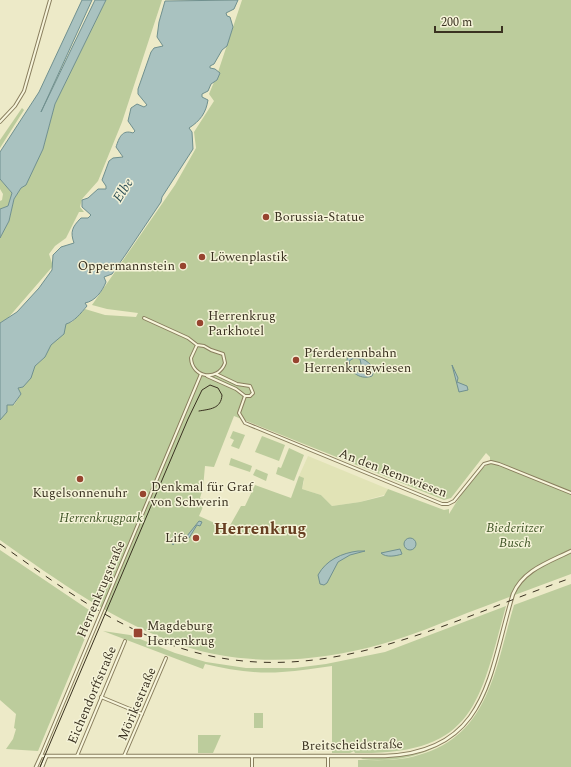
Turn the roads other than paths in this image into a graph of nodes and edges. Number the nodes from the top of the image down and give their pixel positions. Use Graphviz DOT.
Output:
graph roads {
  1 [pos="50,0"];
  2 [pos="0,122"];
  3 [pos="144,318"];
  4 [pos="197,345"];
  5 [pos="201,374"];
  6 [pos="216,374"];
  7 [pos="205,376"];
  8 [pos="245,396"];
  9 [pos="571,493"];
  10 [pos="571,552"];
  11 [pos="125,641"];
  12 [pos="166,658"];
  13 [pos="101,697"];
  14 [pos="142,714"];
  15 [pos="41,756"];
  16 [pos="328,756"];
  17 [pos="46,757"];
  18 [pos="76,757"];
  19 [pos="124,757"];
  20 [pos="252,757"];
  21 [pos="36,767"];
  22 [pos="42,767"];
  23 [pos="252,767"];
  24 [pos="328,767"];
  1 -- 2 [label="street"];
  3 -- 4 [label="street"];
  4 -- 5 [label="street"];
  4 -- 6 [label="street"];
  5 -- 7 [label="street"];
  5 -- 15 [label="street, Herrenkrugstraße"];
  6 -- 7 [label="street"];
  6 -- 8 [label="street"];
  7 -- 8 [label="street"];
  8 -- 9 [label="street, An den Rennwiesen"];
  10 -- 16 [label="street, Breitscheidstraße"];
  11 -- 13 [label="street, Eichendorffstraße"];
  12 -- 14 [label="street, Mörikestraße"];
  13 -- 14 [label="street"];
  13 -- 18 [label="street, Eichendorffstraße"];
  14 -- 19 [label="street, Mörikestraße"];
  15 -- 17 [label="street, Breitscheidstraße"];
  15 -- 21 [label="street, Herrenkrugstraße"];
  16 -- 20 [label="street, Breitscheidstraße"];
  16 -- 24 [label="street"];
  17 -- 18 [label="street, Breitscheidstraße"];
  17 -- 22 [label="street"];
  18 -- 19 [label="street, Breitscheidstraße"];
  19 -- 20 [label="street, Breitscheidstraße"];
  20 -- 23 [label="street"];
}
